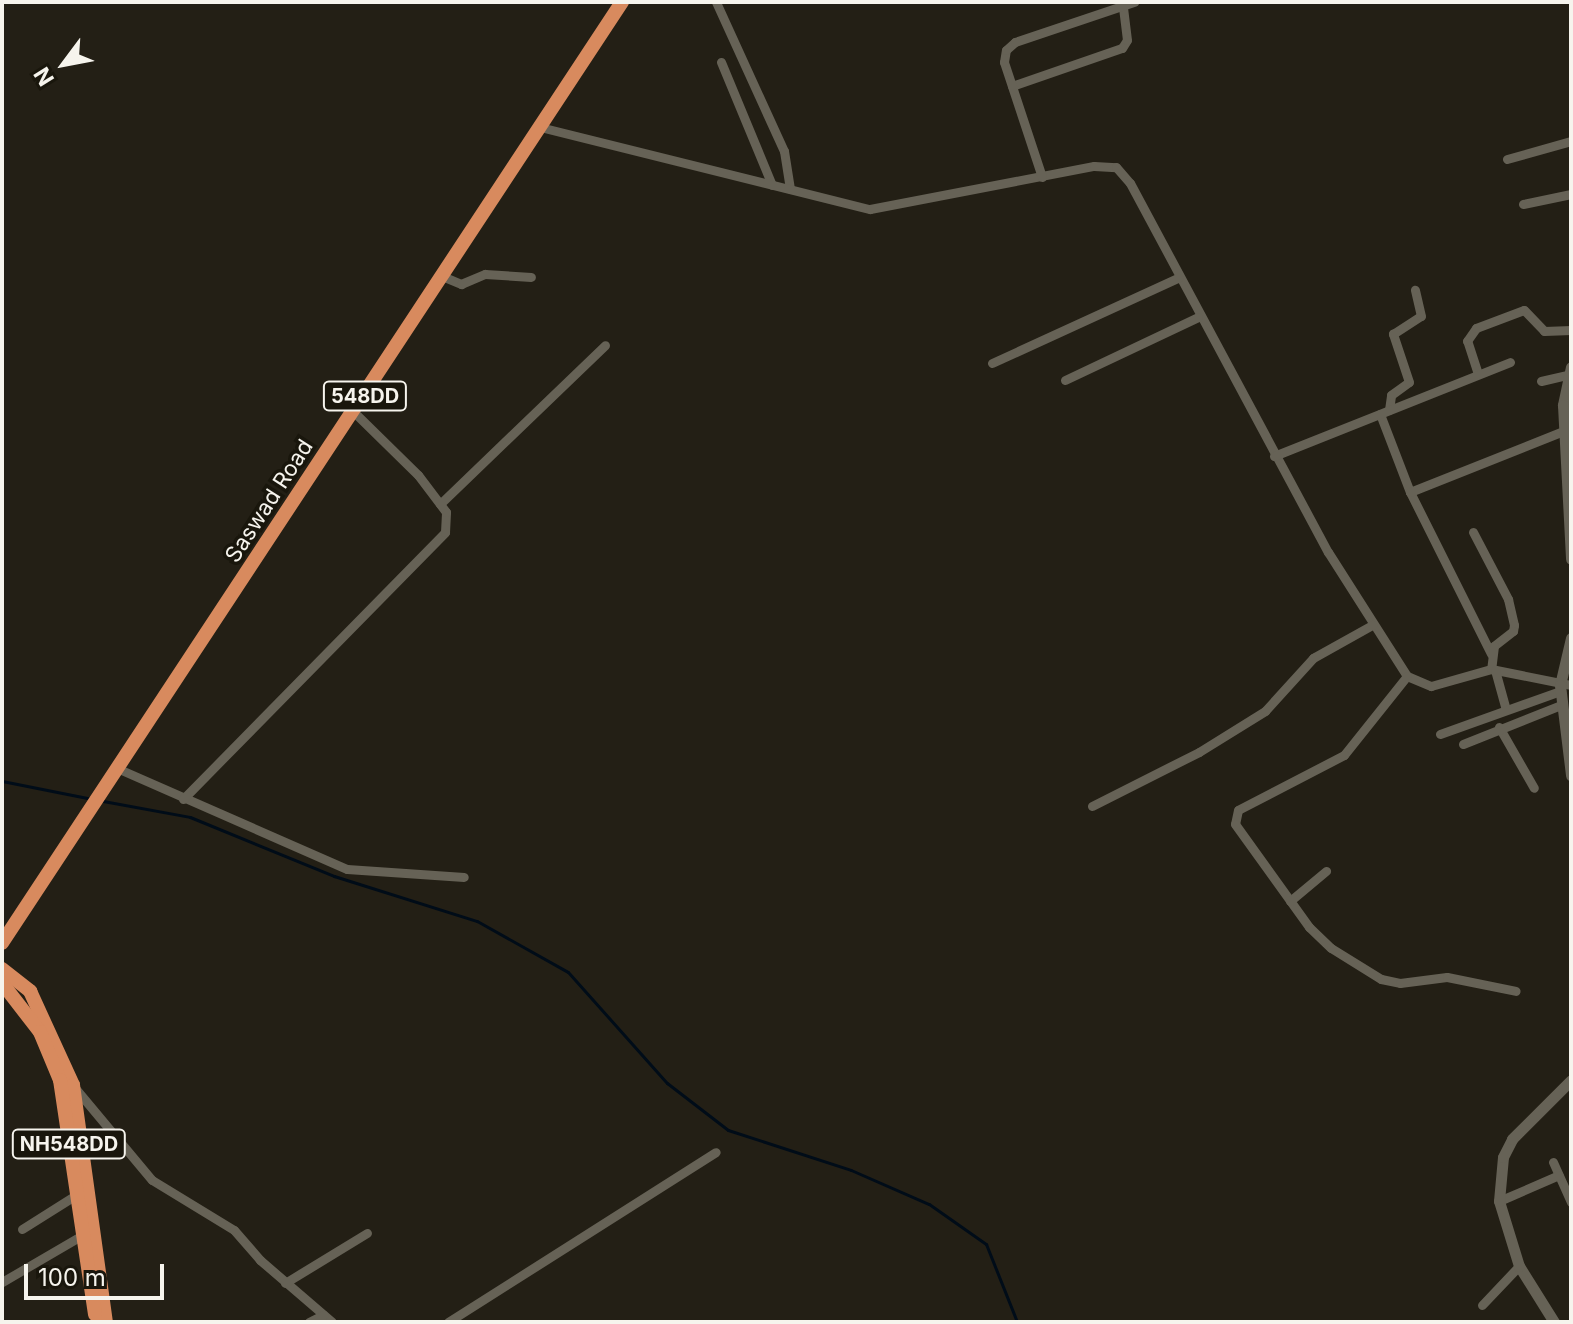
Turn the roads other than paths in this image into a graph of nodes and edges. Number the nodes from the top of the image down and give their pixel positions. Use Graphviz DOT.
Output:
graph roads {
  1 [pos="622,2"];
  2 [pos="716,2"];
  3 [pos="1134,2"];
  4 [pos="1123,6"];
  5 [pos="721,62"];
  6 [pos="1012,86"];
  7 [pos="540,127"];
  8 [pos="1571,141"];
  9 [pos="1507,159"];
  10 [pos="1042,177"];
  11 [pos="772,185"];
  12 [pos="790,189"];
  13 [pos="1571,194"];
  14 [pos="1523,204"];
  15 [pos="442,276"];
  16 [pos="531,277"];
  17 [pos="1178,278"];
  18 [pos="1415,290"];
  19 [pos="1198,317"];
  20 [pos="1571,330"];
  21 [pos="605,345"];
  22 [pos="1510,362"];
  23 [pos="992,363"];
  24 [pos="1569,371"];
  25 [pos="1478,374"];
  26 [pos="1065,380"];
  27 [pos="1541,381"];
  28 [pos="354,412"];
  29 [pos="1384,412"];
  30 [pos="1563,431"];
  31 [pos="1274,456"];
  32 [pos="1410,492"];
  33 [pos="440,504"];
  34 [pos="1473,532"];
  35 [pos="1571,559"];
  36 [pos="1372,625"];
  37 [pos="1571,638"];
  38 [pos="1491,654"];
  39 [pos="1493,670"];
  40 [pos="1407,676"];
  41 [pos="1564,687"];
  42 [pos="1561,705"];
  43 [pos="1506,710"];
  44 [pos="1499,727"];
  45 [pos="1440,734"];
  46 [pos="1463,744"];
  47 [pos="119,769"];
  48 [pos="1571,775"];
  49 [pos="1534,788"];
  50 [pos="183,799"];
  51 [pos="1092,806"];
  52 [pos="1326,871"];
  53 [pos="464,877"];
  54 [pos="1290,901"];
  55 [pos="2,943"];
  56 [pos="2,969"];
  57 [pos="2,983"];
  58 [pos="1516,991"];
  59 [pos="1571,1080"];
  60 [pos="67,1086"];
  61 [pos="716,1152"];
  62 [pos="1553,1162"];
  63 [pos="1564,1177"];
  64 [pos="76,1195"];
  65 [pos="1499,1201"];
  66 [pos="1571,1202"];
  67 [pos="22,1229"];
  68 [pos="88,1232"];
  69 [pos="367,1233"];
  70 [pos="1519,1266"];
  71 [pos="2,1282"];
  72 [pos="285,1283"];
  73 [pos="1482,1305"];
  74 [pos="323,1315"];
  75 [pos="96,1322"];
  76 [pos="106,1322"];
  77 [pos="309,1322"];
  78 [pos="332,1322"];
  79 [pos="448,1322"];
  80 [pos="1554,1322"];
  1 -- 7 [label="highway, Saswad Road / 548DD"];
  2 -- 12 [label="street"];
  3 -- 4 [label="street"];
  4 -- 6 [label="street"];
  4 -- 6 [label="street"];
  5 -- 11 [label="street"];
  6 -- 10 [label="street"];
  7 -- 11 [label="street"];
  7 -- 15 [label="highway, Saswad Road / 548DD"];
  8 -- 9 [label="street"];
  10 -- 12 [label="street"];
  10 -- 17 [label="street"];
  11 -- 12 [label="street"];
  13 -- 14 [label="street"];
  15 -- 16 [label="street"];
  15 -- 28 [label="highway, Saswad Road / 548DD"];
  17 -- 19 [label="street"];
  17 -- 23 [label="street"];
  18 -- 29 [label="street"];
  19 -- 26 [label="street"];
  19 -- 31 [label="street"];
  20 -- 25 [label="street"];
  21 -- 33 [label="street"];
  22 -- 25 [label="street"];
  24 -- 27 [label="street"];
  24 -- 30 [label="street"];
  25 -- 29 [label="street"];
  28 -- 33 [label="street"];
  28 -- 47 [label="highway, Saswad Road / 548DD"];
  29 -- 31 [label="street"];
  29 -- 32 [label="street"];
  30 -- 32 [label="street"];
  30 -- 35 [label="street"];
  31 -- 36 [label="street"];
  32 -- 38 [label="street"];
  33 -- 50 [label="street"];
  34 -- 38 [label="street"];
  36 -- 40 [label="street"];
  36 -- 51 [label="street"];
  37 -- 41 [label="street"];
  38 -- 39 [label="street"];
  39 -- 40 [label="street"];
  39 -- 41 [label="street"];
  39 -- 43 [label="street"];
  40 -- 54 [label="street"];
  41 -- 42 [label="street"];
  41 -- 43 [label="street"];
  42 -- 44 [label="street"];
  42 -- 48 [label="street"];
  43 -- 45 [label="street"];
  44 -- 46 [label="street"];
  44 -- 49 [label="street"];
  47 -- 50 [label="street"];
  47 -- 55 [label="highway, Saswad Road / 548DD"];
  50 -- 53 [label="street"];
  52 -- 54 [label="street"];
  54 -- 58 [label="street"];
  56 -- 60 [label="highway, NH548DD"];
  57 -- 60 [label="highway, NH548DD"];
  59 -- 65 [label="street"];
  60 -- 64 [label="highway, NH548DD"];
  60 -- 68 [label="highway, NH548DD"];
  60 -- 72 [label="street"];
  61 -- 79 [label="street"];
  62 -- 63 [label="street"];
  63 -- 65 [label="street"];
  63 -- 66 [label="street"];
  64 -- 67 [label="street"];
  64 -- 68 [label="highway, NH548DD"];
  65 -- 70 [label="street"];
  68 -- 71 [label="street"];
  68 -- 75 [label="highway, NH548DD"];
  68 -- 76 [label="highway, NH548DD"];
  69 -- 72 [label="street"];
  70 -- 73 [label="street"];
  70 -- 80 [label="street"];
  72 -- 74 [label="street"];
  74 -- 77 [label="street"];
  74 -- 78 [label="street"];
}
